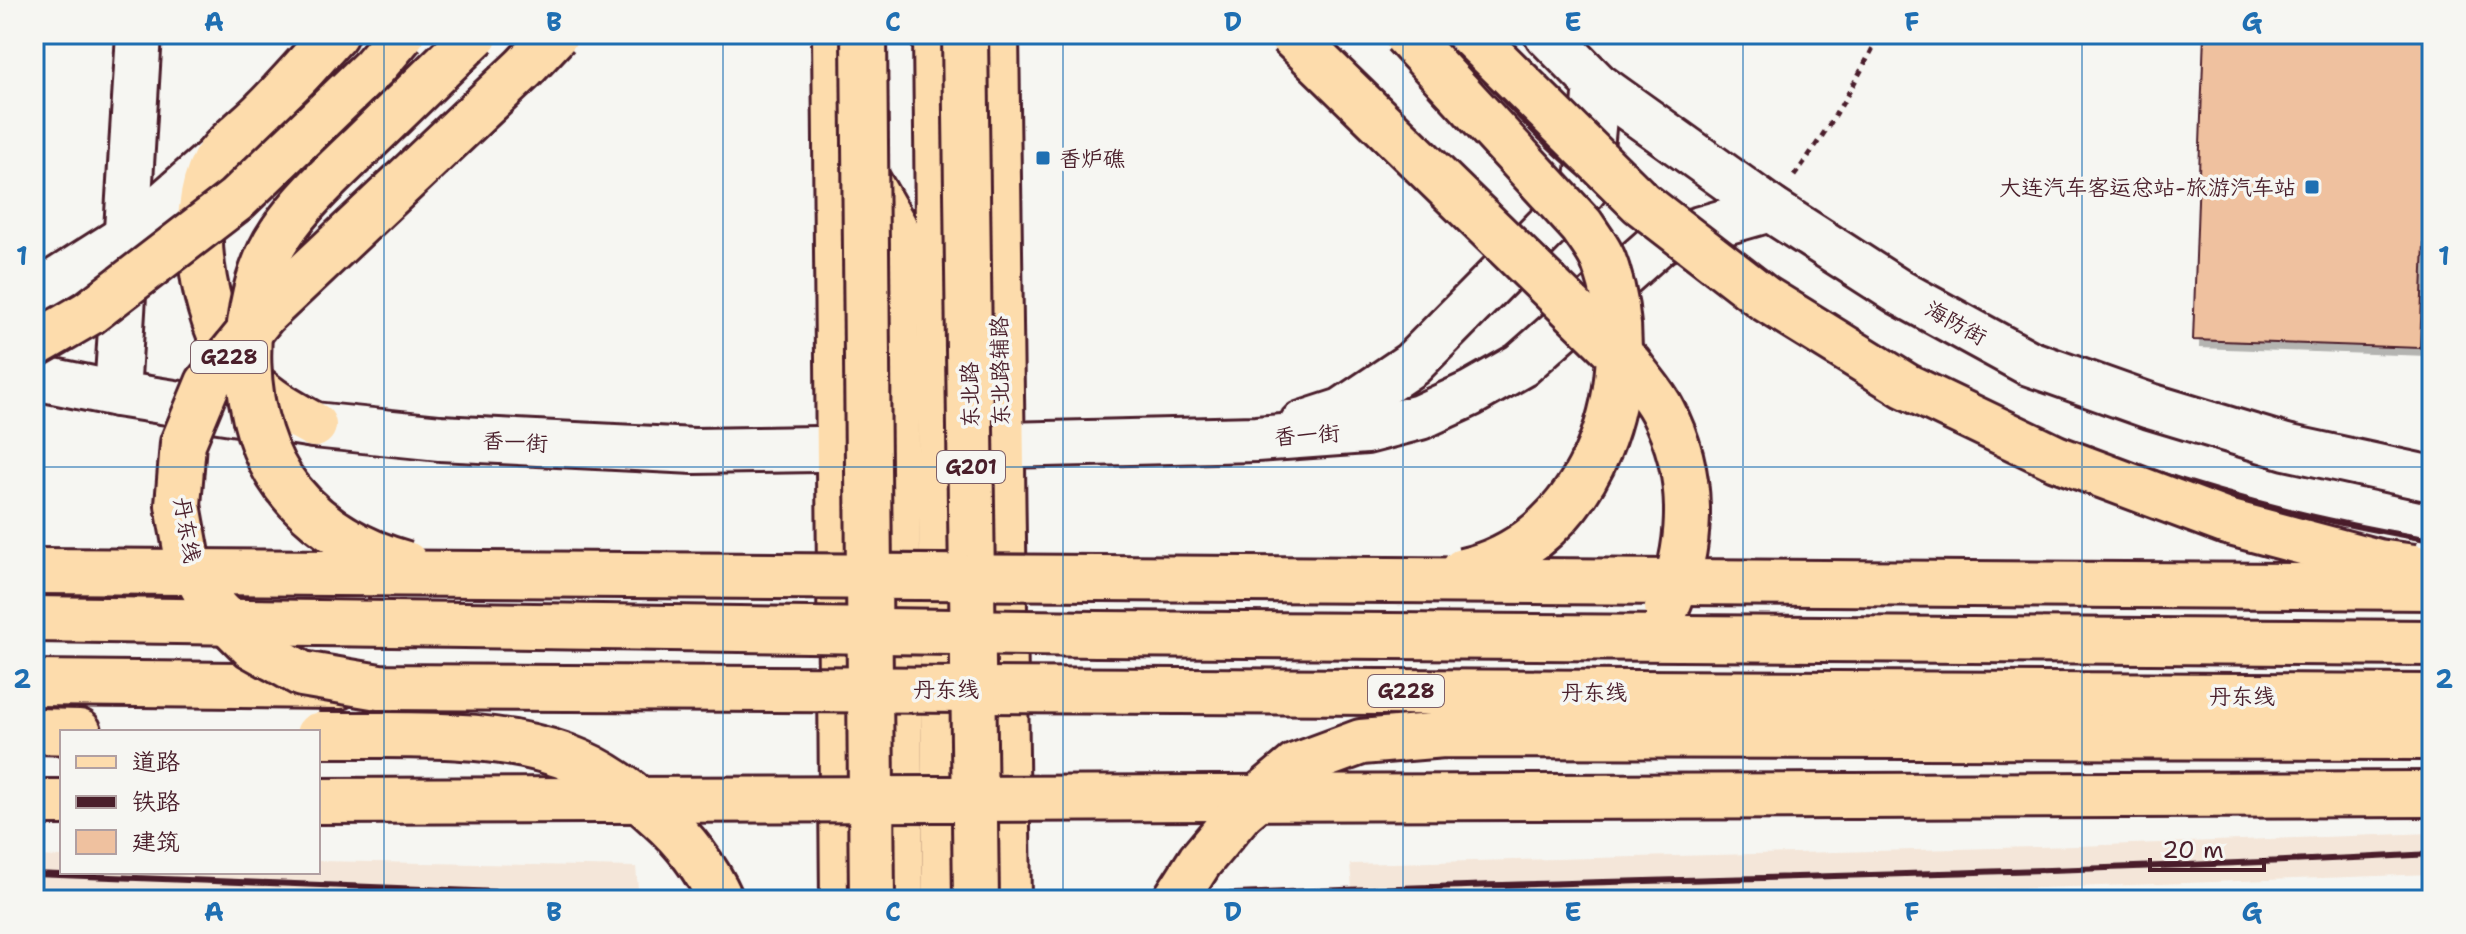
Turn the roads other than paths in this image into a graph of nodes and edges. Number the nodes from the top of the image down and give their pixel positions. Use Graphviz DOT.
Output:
graph roads {
  1 [pos="139,34"];
  2 [pos="335,34"];
  3 [pos="402,34"];
  4 [pos="476,34"];
  5 [pos="556,34"];
  6 [pos="1290,34"];
  7 [pos="1405,34"];
  8 [pos="1470,34"];
  9 [pos="1547,34"];
  10 [pos="968,38"];
  11 [pos="855,39"];
  12 [pos="1597,85"];
  13 [pos="836,125"];
  14 [pos="215,159"];
  15 [pos="1770,209"];
  16 [pos="127,236"];
  17 [pos="34,293"];
  18 [pos="34,345"];
  19 [pos="34,377"];
  20 [pos="117,394"];
  21 [pos="314,425"];
  22 [pos="1256,439"];
  23 [pos="1001,446"];
  24 [pos="897,447"];
  25 [pos="940,447"];
  26 [pos="839,449"];
  27 [pos="2432,479"];
  28 [pos="2432,570"];
  29 [pos="34,571"];
  30 [pos="443,574"];
  31 [pos="1421,580"];
  32 [pos="2432,587"];
  33 [pos="34,619"];
  34 [pos="2432,643"];
  35 [pos="34,683"];
  36 [pos="379,687"];
  37 [pos="1525,691"];
  38 [pos="2432,697"];
  39 [pos="34,731"];
  40 [pos="60,732"];
  41 [pos="320,735"];
  42 [pos="2432,737"];
  43 [pos="2432,794"];
  44 [pos="320,801"];
  45 [pos="34,802"];
  46 [pos="60,802"];
  47 [pos="721,900"];
  48 [pos="843,900"];
  49 [pos="872,900"];
  50 [pos="901,900"];
  51 [pos="945,900"];
  52 [pos="976,900"];
  53 [pos="1008,900"];
  54 [pos="1175,900"];
  1 -- 16 [label="street"];
  2 -- 14 [label="main road"];
  3 -- 18 [label="main road, bridge"];
  4 -- 30 [label="main road, bridge"];
  5 -- 36 [label="main road, 丹东线 / G228, bridge"];
  6 -- 37 [label="main road, bridge"];
  7 -- 31 [label="main road, bridge"];
  8 -- 28 [label="main road, bridge"];
  9 -- 12 [label="street, 海防街"];
  10 -- 23 [label="main road, 东北路辅路"];
  10 -- 25 [label="main road, 东北路"];
  10 -- 52 [label="main road, 东北路 / G201, bridge"];
  11 -- 13 [label="main road"];
  11 -- 49 [label="main road, bridge"];
  12 -- 15 [label="street, 海防街"];
  12 -- 22 [label="street, 香一街"];
  13 -- 24 [label="main road"];
  13 -- 26 [label="main road"];
  14 -- 16 [label="street"];
  14 -- 21 [label="main road"];
  15 -- 22 [label="street, 香一街"];
  15 -- 27 [label="street, 海防街"];
  16 -- 17 [label="street"];
  16 -- 20 [label="street"];
  19 -- 20 [label="street, 香一街"];
  20 -- 21 [label="street, 香一街"];
  21 -- 26 [label="street, 香一街"];
  22 -- 23 [label="street, 香一街"];
  23 -- 25 [label="street, 香一街"];
  23 -- 53 [label="main road, 东北路辅路"];
  24 -- 25 [label="street, 香一街"];
  24 -- 26 [label="street, 香一街"];
  24 -- 50 [label="main road"];
  25 -- 51 [label="main road, 东北路"];
  26 -- 48 [label="main road"];
  29 -- 30 [label="main road, bridge"];
  30 -- 31 [label="main road, bridge"];
  31 -- 32 [label="main road, bridge"];
  33 -- 34 [label="main road, bridge"];
  35 -- 36 [label="main road, bridge"];
  36 -- 37 [label="main road, 丹东线 / G228, bridge"];
  37 -- 38 [label="main road, 丹东线 / G228, bridge"];
  39 -- 40 [label="main road"];
  41 -- 47 [label="main road, bridge"];
  42 -- 54 [label="main road, bridge"];
  43 -- 44 [label="main road, bridge"];
  45 -- 46 [label="main road"];
}
